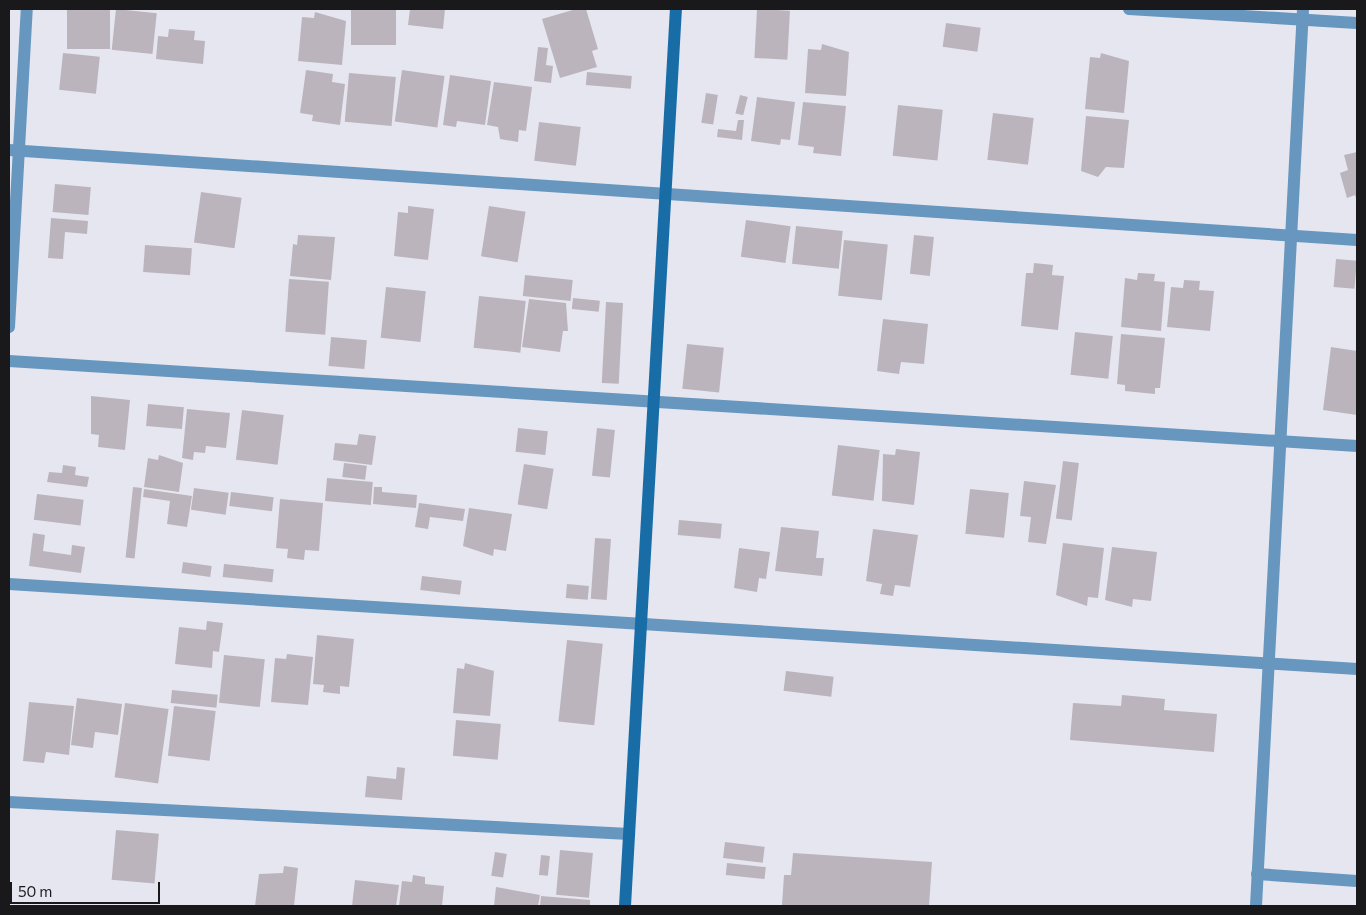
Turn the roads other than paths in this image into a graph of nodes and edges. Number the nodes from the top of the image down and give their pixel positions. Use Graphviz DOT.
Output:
graph roads {
  1 [pos="27,9"];
  2 [pos="676,9"];
  3 [pos="1129,9"];
  4 [pos="1303,14"];
  5 [pos="1357,23"];
  6 [pos="14,151"];
  7 [pos="666,194"];
  8 [pos="1289,236"];
  9 [pos="1357,240"];
  10 [pos="9,327"];
  11 [pos="9,361"];
  12 [pos="654,401"];
  13 [pos="1279,441"];
  14 [pos="1357,446"];
  15 [pos="9,584"];
  16 [pos="642,624"];
  17 [pos="1268,663"];
  18 [pos="1357,669"];
  19 [pos="9,802"];
  20 [pos="629,834"];
  21 [pos="1257,874"];
  22 [pos="1357,881"];
  23 [pos="625,906"];
  24 [pos="1256,906"];
  1 -- 6 [label="street"];
  2 -- 7 [label="main road"];
  3 -- 4 [label="street"];
  4 -- 5 [label="street"];
  4 -- 8 [label="street"];
  6 -- 7 [label="street"];
  6 -- 10 [label="street"];
  7 -- 8 [label="street"];
  7 -- 12 [label="main road"];
  8 -- 9 [label="street"];
  8 -- 13 [label="street"];
  11 -- 12 [label="street"];
  12 -- 13 [label="street"];
  12 -- 16 [label="main road"];
  13 -- 14 [label="street"];
  13 -- 17 [label="street"];
  15 -- 16 [label="street"];
  16 -- 17 [label="street"];
  16 -- 20 [label="main road"];
  17 -- 18 [label="street"];
  17 -- 21 [label="street"];
  19 -- 20 [label="street"];
  20 -- 23 [label="main road"];
  21 -- 22 [label="street"];
  21 -- 24 [label="street"];
}
